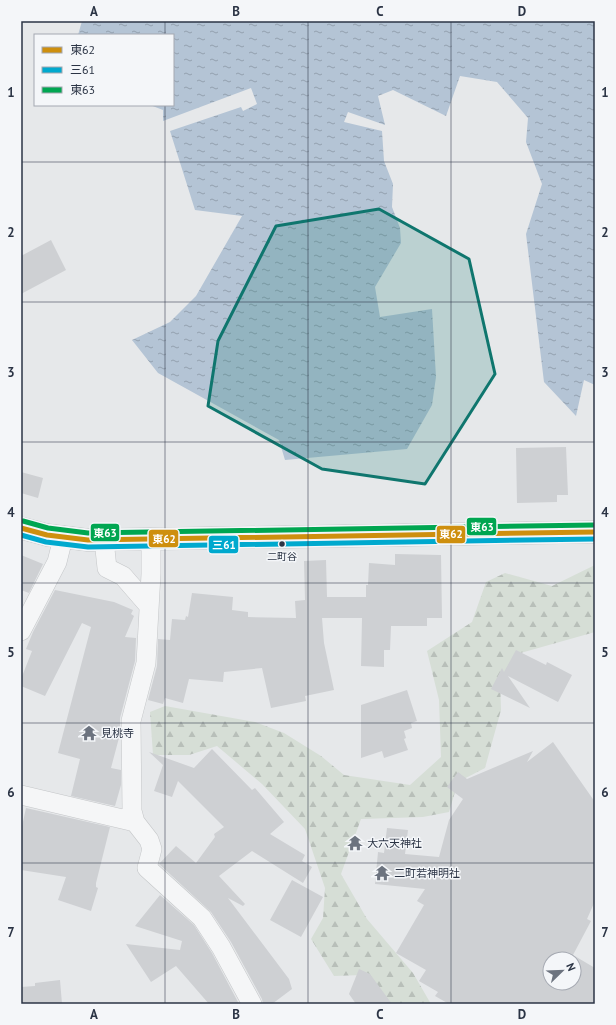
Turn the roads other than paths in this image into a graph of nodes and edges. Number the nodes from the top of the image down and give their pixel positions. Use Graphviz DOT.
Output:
graph roads {
  1 [pos="21,528"];
  2 [pos="595,532"];
  3 [pos="63,538"];
  4 [pos="104,540"];
  5 [pos="151,540"];
  6 [pos="149,606"];
  7 [pos="21,631"];
  8 [pos="21,795"];
  9 [pos="135,822"];
  10 [pos="252,1004"];
  1 -- 3 [label="street"];
  2 -- 5 [label="street"];
  3 -- 4 [label="street"];
  3 -- 7 [label="street"];
  4 -- 5 [label="street"];
  4 -- 6 [label="street"];
  5 -- 6 [label="street"];
  6 -- 9 [label="street"];
  8 -- 9 [label="street"];
  9 -- 10 [label="street"];
}
